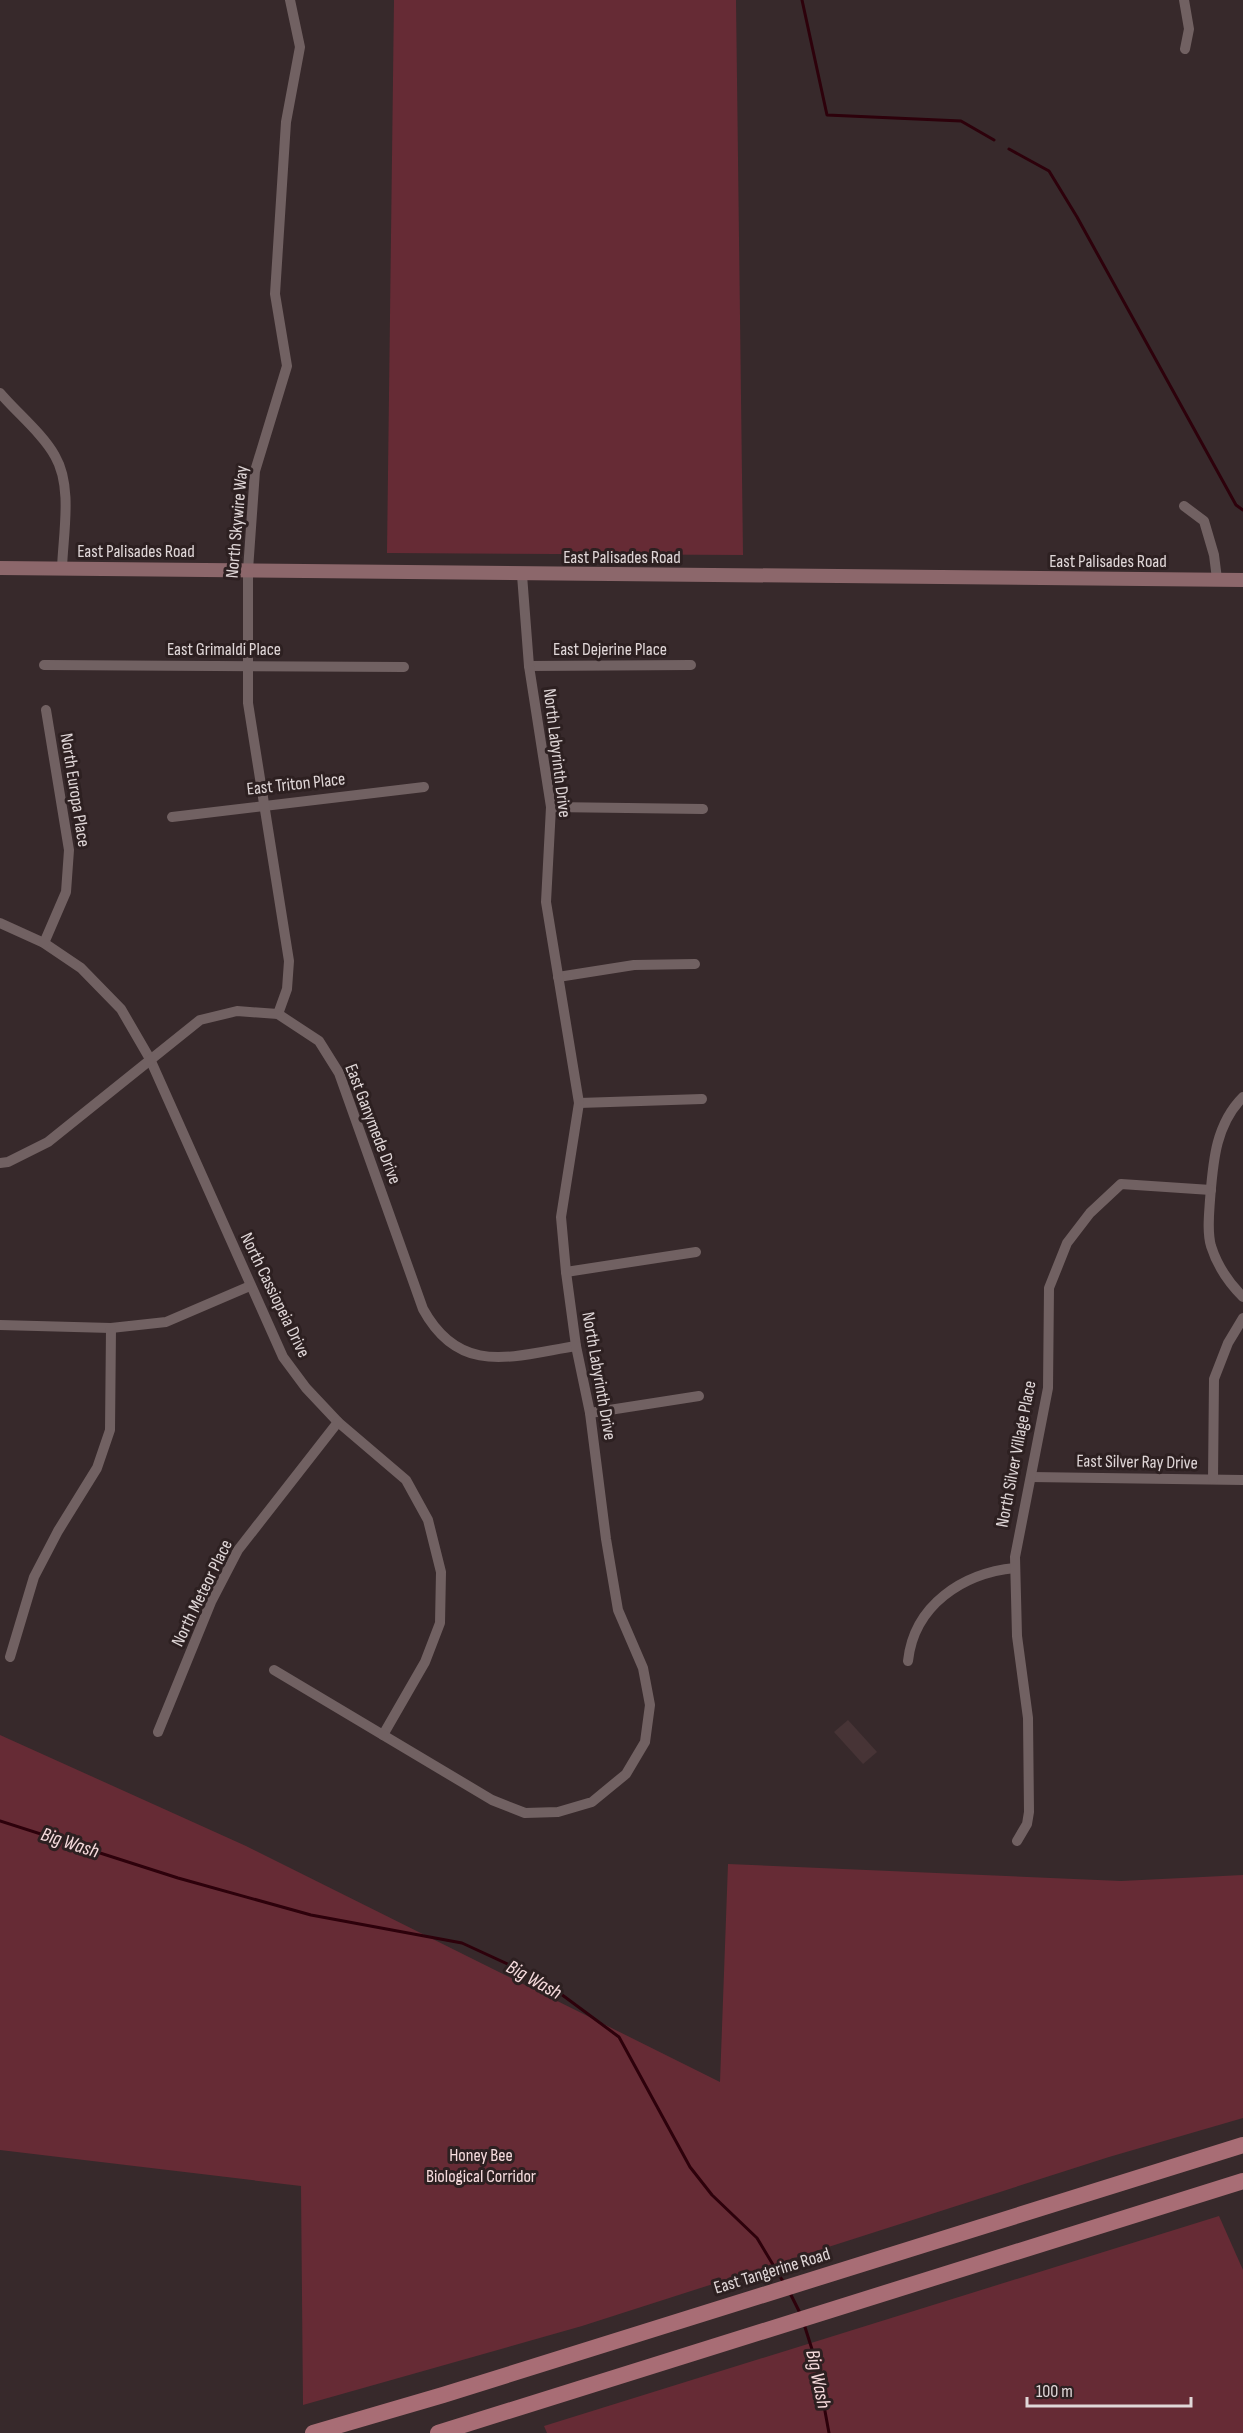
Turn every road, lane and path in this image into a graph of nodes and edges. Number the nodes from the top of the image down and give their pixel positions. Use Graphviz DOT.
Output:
graph roads {
  1 [pos="290,0"];
  2 [pos="1184,0"];
  3 [pos="1185,49"];
  4 [pos="0,393"];
  5 [pos="1184,506"];
  6 [pos="0,568"];
  7 [pos="62,569"];
  8 [pos="248,570"];
  9 [pos="522,575"];
  10 [pos="1217,579"];
  11 [pos="1243,580"];
  12 [pos="44,664"];
  13 [pos="691,665"];
  14 [pos="248,666"];
  15 [pos="529,666"];
  16 [pos="404,667"];
  17 [pos="46,710"];
  18 [pos="424,787"];
  19 [pos="264,804"];
  20 [pos="551,807"];
  21 [pos="703,809"];
  22 [pos="171,817"];
  23 [pos="0,923"];
  24 [pos="44,943"];
  25 [pos="695,964"];
  26 [pos="558,977"];
  27 [pos="278,1014"];
  28 [pos="150,1059"];
  29 [pos="1243,1097"];
  30 [pos="702,1099"];
  31 [pos="579,1103"];
  32 [pos="0,1163"];
  33 [pos="1211,1190"];
  34 [pos="696,1252"];
  35 [pos="566,1272"];
  36 [pos="250,1286"];
  37 [pos="1243,1297"];
  38 [pos="1243,1318"];
  39 [pos="0,1325"];
  40 [pos="111,1328"];
  41 [pos="576,1346"];
  42 [pos="699,1396"];
  43 [pos="591,1413"];
  44 [pos="338,1422"];
  45 [pos="1031,1477"];
  46 [pos="1213,1479"];
  47 [pos="1243,1480"];
  48 [pos="1015,1568"];
  49 [pos="10,1657"];
  50 [pos="908,1661"];
  51 [pos="274,1670"];
  52 [pos="159,1732"];
  53 [pos="382,1735"];
  54 [pos="1017,1841"];
  55 [pos="1243,2145"];
  56 [pos="1243,2181"];
  57 [pos="313,2433"];
  58 [pos="438,2433"];
  1 -- 8 [label="street, North Skywire Way"];
  2 -- 3 [label="street"];
  4 -- 7 [label="street"];
  5 -- 10 [label="street"];
  6 -- 7 [label="street, East Palisades Road"];
  7 -- 8 [label="street, East Palisades Road"];
  8 -- 9 [label="street, East Palisades Road"];
  8 -- 14 [label="street, North Skywire Way"];
  9 -- 10 [label="street, East Palisades Road"];
  9 -- 15 [label="street, North Labyrinth Drive"];
  10 -- 11 [label="street, East Palisades Road"];
  12 -- 14 [label="street, East Grimaldi Place"];
  13 -- 15 [label="street, East Dejerine Place"];
  14 -- 16 [label="street, East Grimaldi Place"];
  14 -- 19 [label="street, North Skywire Way"];
  15 -- 20 [label="street, North Labyrinth Drive"];
  17 -- 24 [label="street, North Europa Place"];
  18 -- 19 [label="street, East Triton Place"];
  19 -- 22 [label="street, East Triton Place"];
  19 -- 27 [label="street, North Skywire Way"];
  20 -- 21 [label="street"];
  20 -- 26 [label="street, North Labyrinth Drive"];
  23 -- 24 [label="street, North Cassiopeia Drive"];
  24 -- 28 [label="street, North Cassiopeia Drive"];
  25 -- 26 [label="street"];
  26 -- 31 [label="street, North Labyrinth Drive"];
  27 -- 28 [label="street, East Ganymede Drive"];
  27 -- 41 [label="street, East Ganymede Drive"];
  28 -- 32 [label="street, East Ganymede Drive"];
  28 -- 36 [label="street, North Cassiopeia Drive"];
  29 -- 33 [label="street"];
  30 -- 31 [label="street"];
  31 -- 35 [label="street, North Labyrinth Drive"];
  33 -- 37 [label="street"];
  33 -- 45 [label="street, North Silver Village Place"];
  34 -- 35 [label="street"];
  35 -- 41 [label="street, North Labyrinth Drive"];
  36 -- 40 [label="street"];
  36 -- 44 [label="street, North Cassiopeia Drive"];
  38 -- 46 [label="street"];
  39 -- 40 [label="street"];
  40 -- 49 [label="street"];
  41 -- 43 [label="street, North Labyrinth Drive"];
  42 -- 43 [label="street"];
  43 -- 53 [label="street, North Labyrinth Drive"];
  44 -- 52 [label="street, North Meteor Place"];
  44 -- 53 [label="street, North Cassiopeia Drive"];
  45 -- 46 [label="street, East Silver Ray Drive"];
  45 -- 48 [label="street, North Silver Village Place"];
  46 -- 47 [label="street, East Silver Ray Drive"];
  48 -- 50 [label="street"];
  48 -- 54 [label="street, North Silver Village Place"];
  51 -- 53 [label="street, North Labyrinth Drive"];
  55 -- 57 [label="main road, East Tangerine Road"];
  56 -- 58 [label="main road"];
}
